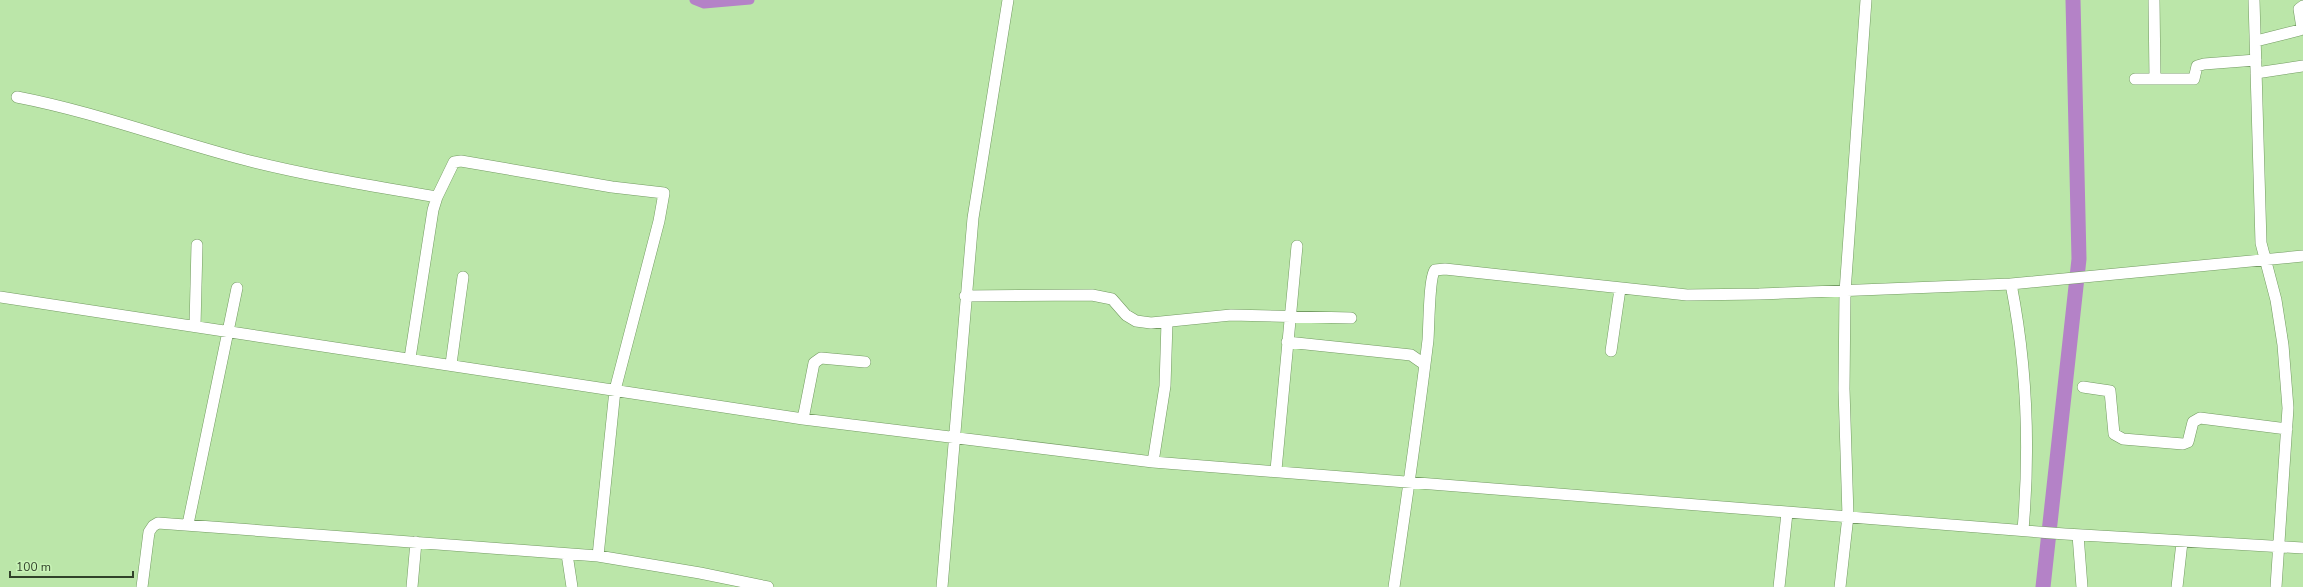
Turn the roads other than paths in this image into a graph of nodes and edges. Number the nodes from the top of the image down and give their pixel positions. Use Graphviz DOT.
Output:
graph roads {
  1 [pos="1008,0"];
  2 [pos="1866,0"];
  3 [pos="2154,0"];
  4 [pos="2254,0"];
  5 [pos="2303,6"];
  6 [pos="2256,41"];
  7 [pos="2256,60"];
  8 [pos="2303,66"];
  9 [pos="2256,72"];
  10 [pos="2135,79"];
  11 [pos="2155,79"];
  12 [pos="18,97"];
  13 [pos="437,197"];
  14 [pos="197,245"];
  15 [pos="1297,246"];
  16 [pos="2303,256"];
  17 [pos="2266,260"];
  18 [pos="463,277"];
  19 [pos="2011,284"];
  20 [pos="237,288"];
  21 [pos="1620,289"];
  22 [pos="1845,292"];
  23 [pos="966,296"];
  24 [pos="0,297"];
  25 [pos="1289,317"];
  26 [pos="1351,318"];
  27 [pos="1167,322"];
  28 [pos="194,326"];
  29 [pos="227,331"];
  30 [pos="1287,342"];
  31 [pos="1611,350"];
  32 [pos="410,358"];
  33 [pos="865,362"];
  34 [pos="451,364"];
  35 [pos="1424,364"];
  36 [pos="2083,387"];
  37 [pos="615,390"];
  38 [pos="803,419"];
  39 [pos="2287,429"];
  40 [pos="954,438"];
  41 [pos="1153,462"];
  42 [pos="1276,470"];
  43 [pos="1410,483"];
  44 [pos="1787,513"];
  45 [pos="1848,516"];
  46 [pos="188,524"];
  47 [pos="2028,531"];
  48 [pos="2078,535"];
  49 [pos="416,542"];
  50 [pos="2182,542"];
  51 [pos="2278,547"];
  52 [pos="2303,548"];
  53 [pos="567,554"];
  54 [pos="598,556"];
  55 [pos="142,587"];
  56 [pos="412,587"];
  57 [pos="572,587"];
  58 [pos="768,587"];
  59 [pos="942,587"];
  60 [pos="1394,587"];
  61 [pos="1778,587"];
  62 [pos="1840,587"];
  63 [pos="2082,587"];
  64 [pos="2177,587"];
  65 [pos="2276,587"];
  1 -- 23 [label="street"];
  2 -- 22 [label="street"];
  3 -- 11 [label="street"];
  4 -- 6 [label="street"];
  5 -- 6 [label="street"];
  6 -- 7 [label="street"];
  7 -- 9 [label="street"];
  7 -- 11 [label="street"];
  8 -- 9 [label="street"];
  9 -- 17 [label="street"];
  10 -- 11 [label="street"];
  12 -- 13 [label="street"];
  13 -- 32 [label="street"];
  13 -- 37 [label="street"];
  14 -- 28 [label="street"];
  15 -- 25 [label="street"];
  16 -- 17 [label="street"];
  17 -- 19 [label="street"];
  17 -- 39 [label="street"];
  18 -- 34 [label="street"];
  19 -- 22 [label="street"];
  19 -- 47 [label="street"];
  20 -- 29 [label="street"];
  21 -- 22 [label="street"];
  21 -- 31 [label="street"];
  21 -- 35 [label="street"];
  22 -- 45 [label="street"];
  23 -- 27 [label="street"];
  23 -- 40 [label="street"];
  24 -- 28 [label="street"];
  25 -- 26 [label="street"];
  25 -- 27 [label="street"];
  25 -- 30 [label="street"];
  27 -- 41 [label="street"];
  28 -- 29 [label="street"];
  29 -- 32 [label="street"];
  29 -- 46 [label="street"];
  30 -- 35 [label="street"];
  30 -- 42 [label="street"];
  32 -- 34 [label="street"];
  33 -- 38 [label="street"];
  34 -- 37 [label="street"];
  35 -- 43 [label="street"];
  36 -- 39 [label="street"];
  37 -- 38 [label="street"];
  37 -- 54 [label="street"];
  38 -- 40 [label="street"];
  39 -- 51 [label="street"];
  40 -- 41 [label="street"];
  40 -- 59 [label="street"];
  41 -- 42 [label="street"];
  42 -- 43 [label="street"];
  43 -- 44 [label="street"];
  43 -- 60 [label="street"];
  44 -- 45 [label="street"];
  44 -- 61 [label="street"];
  45 -- 47 [label="street"];
  45 -- 62 [label="street"];
  46 -- 49 [label="street"];
  46 -- 55 [label="street"];
  47 -- 48 [label="street"];
  48 -- 50 [label="street"];
  48 -- 63 [label="street"];
  49 -- 53 [label="street"];
  49 -- 56 [label="street"];
  50 -- 51 [label="street"];
  50 -- 64 [label="street"];
  51 -- 52 [label="street"];
  51 -- 65 [label="street"];
  53 -- 54 [label="street"];
  53 -- 57 [label="street"];
  54 -- 58 [label="street"];
}
